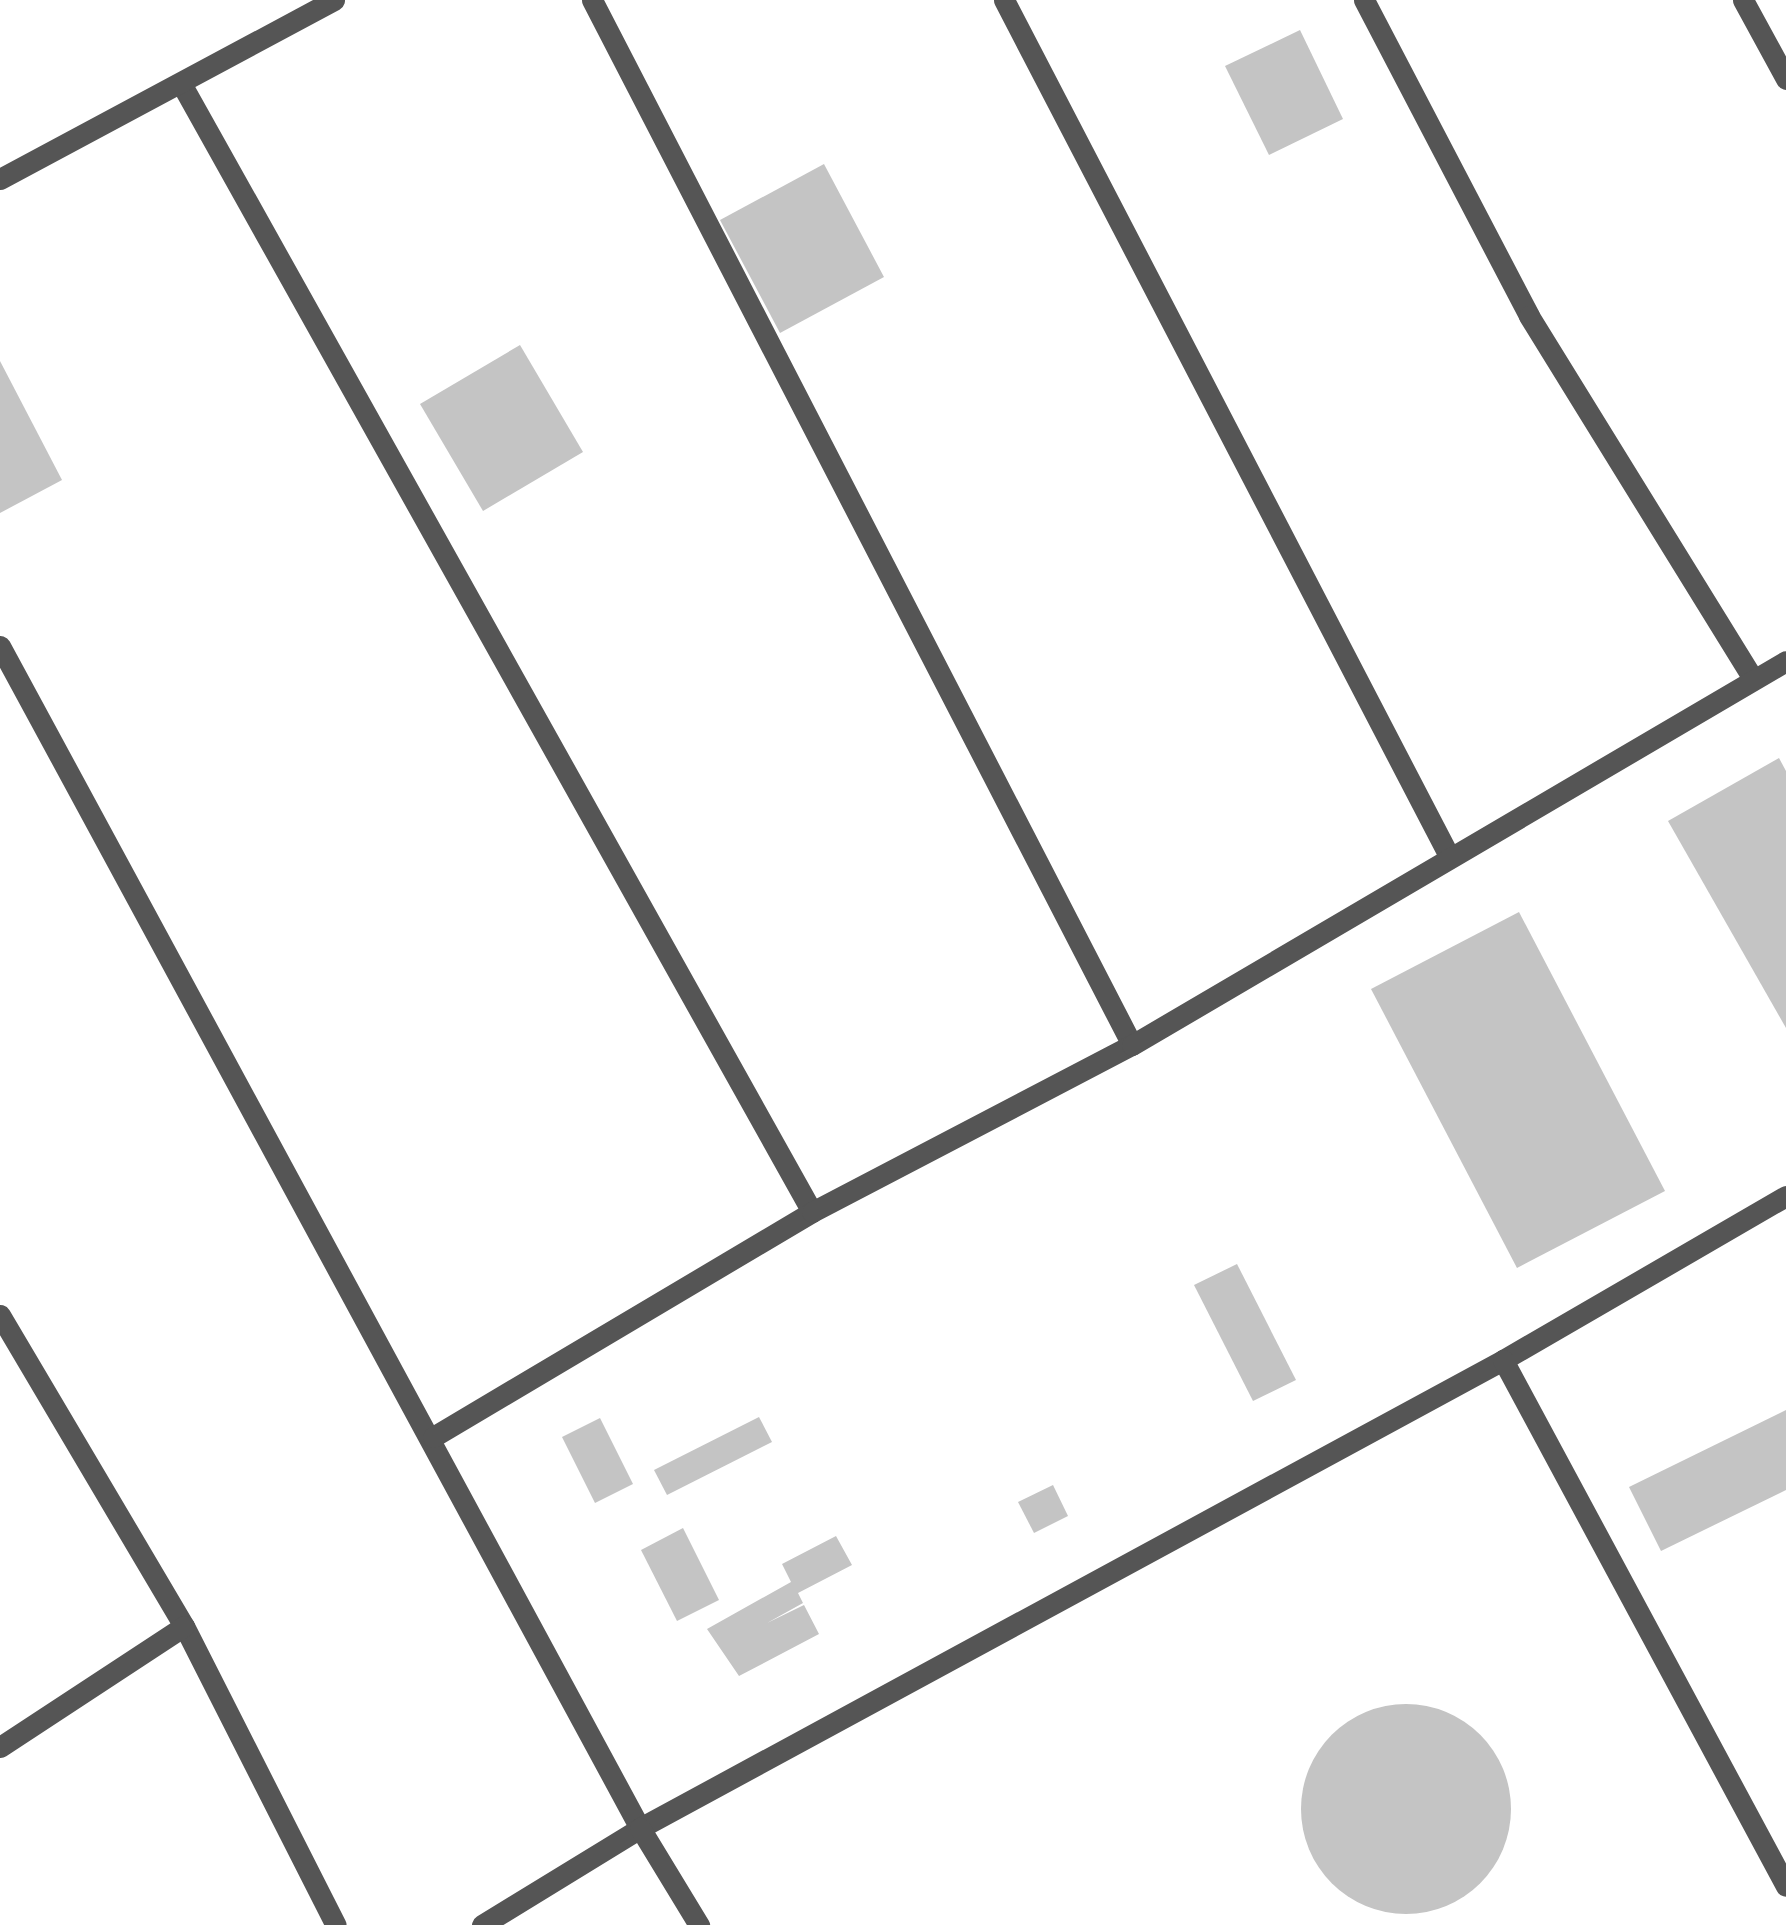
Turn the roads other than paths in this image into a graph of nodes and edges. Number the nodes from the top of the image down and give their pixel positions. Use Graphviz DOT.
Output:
graph roads {
  1 [pos="334,0"];
  2 [pos="592,0"];
  3 [pos="1004,0"];
  4 [pos="1364,0"];
  5 [pos="1743,0"];
  6 [pos="1786,79"];
  7 [pos="182,85"];
  8 [pos="0,179"];
  9 [pos="0,646"];
  10 [pos="1786,661"];
  11 [pos="1753,680"];
  12 [pos="1449,856"];
  13 [pos="1132,1045"];
  14 [pos="1786,1196"];
  15 [pos="812,1212"];
  16 [pos="0,1316"];
  17 [pos="1503,1360"];
  18 [pos="433,1437"];
  19 [pos="184,1626"];
  20 [pos="0,1748"];
  21 [pos="640,1828"];
  22 [pos="1786,1886"];
  23 [pos="336,1925"];
  24 [pos="482,1925"];
  25 [pos="699,1925"];
  1 -- 7 [label="lane"];
  2 -- 13 [label="lane"];
  3 -- 12 [label="lane"];
  4 -- 11 [label="lane"];
  5 -- 6 [label="lane"];
  7 -- 8 [label="lane"];
  7 -- 15 [label="lane"];
  9 -- 18 [label="lane"];
  10 -- 11 [label="lane"];
  11 -- 12 [label="lane"];
  12 -- 13 [label="lane"];
  13 -- 15 [label="lane"];
  14 -- 17 [label="lane"];
  15 -- 18 [label="lane"];
  16 -- 19 [label="lane"];
  17 -- 21 [label="lane"];
  17 -- 22 [label="lane"];
  18 -- 21 [label="lane"];
  19 -- 20 [label="lane"];
  19 -- 23 [label="lane"];
  21 -- 24 [label="lane"];
  21 -- 25 [label="lane"];
}
